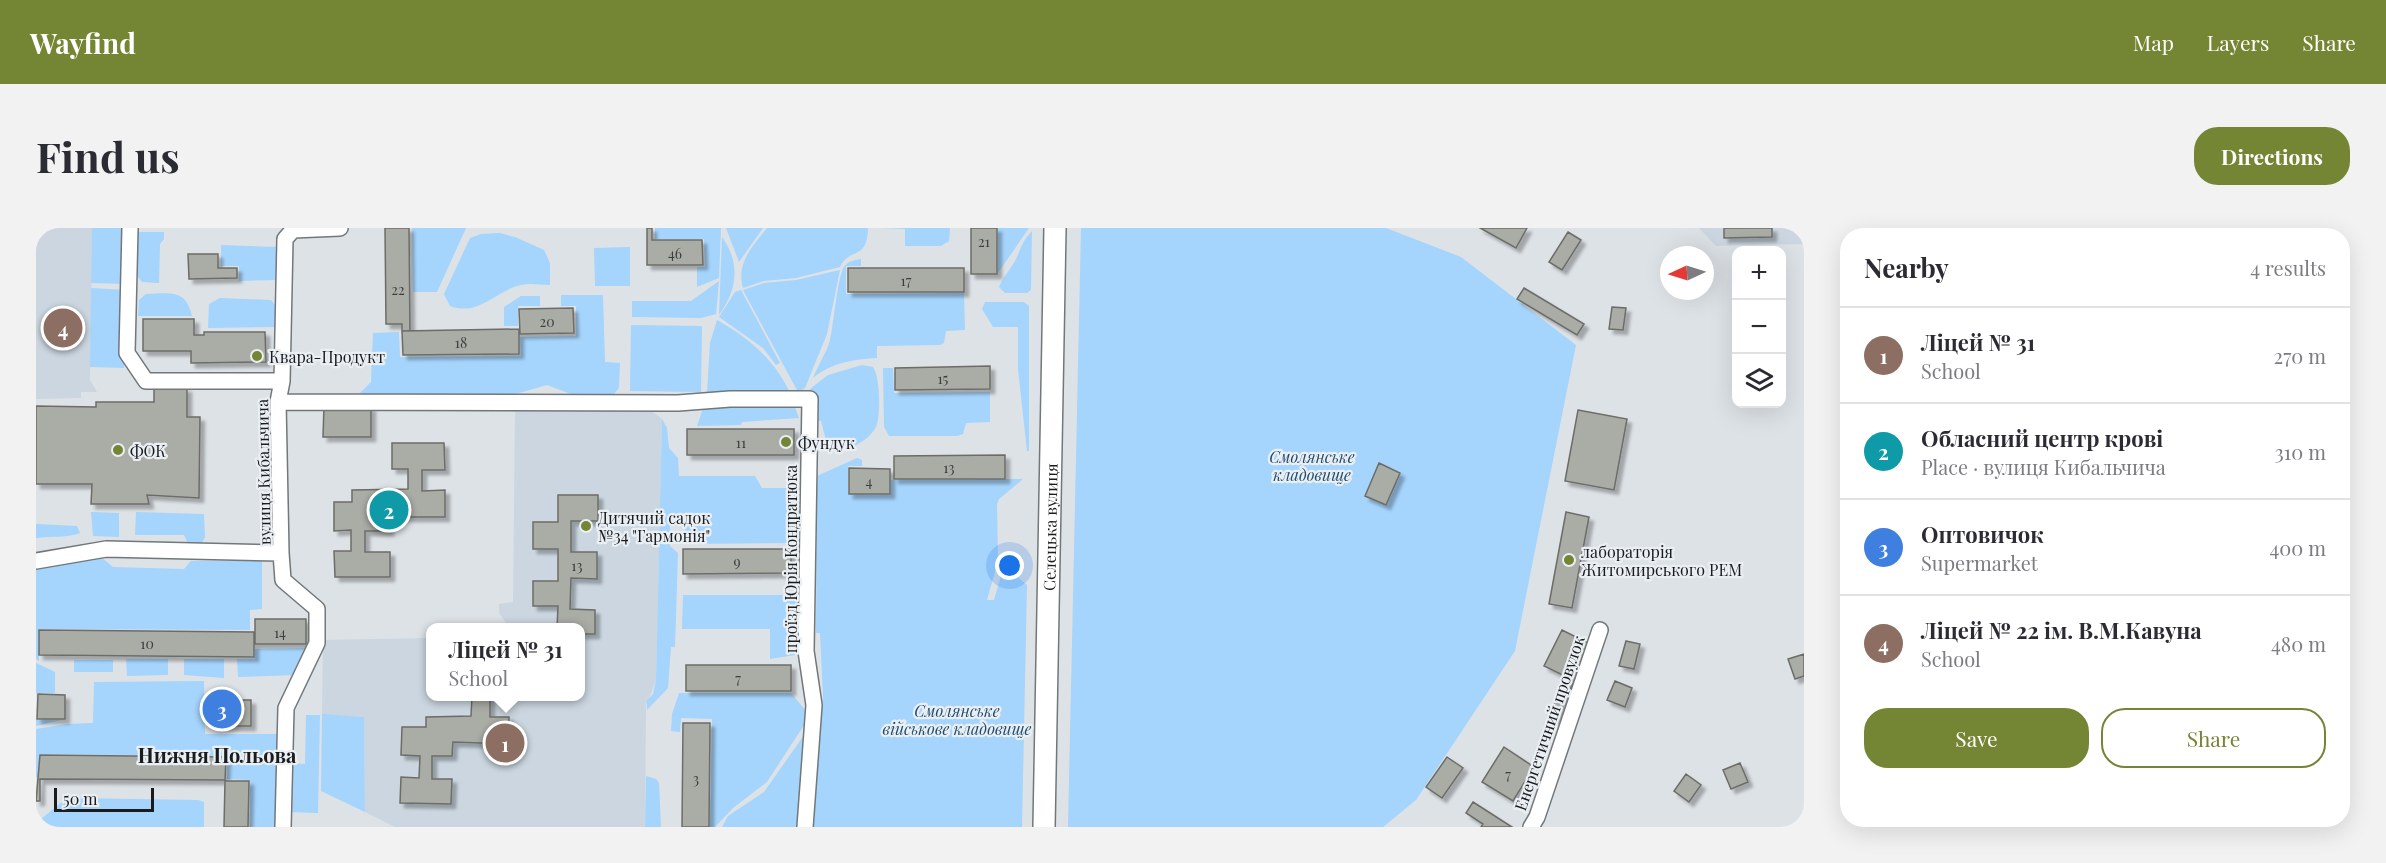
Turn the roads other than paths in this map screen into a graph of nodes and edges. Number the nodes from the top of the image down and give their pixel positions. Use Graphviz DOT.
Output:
graph roads {
  1 [pos="130,228"];
  2 [pos="340,228"];
  3 [pos="1055,228"];
  4 [pos="282,381"];
  5 [pos="278,402"];
  6 [pos="281,553"];
  7 [pos="36,561"];
  8 [pos="1599,630"];
  9 [pos="283,827"];
  10 [pos="805,827"];
  11 [pos="1044,827"];
  12 [pos="1531,827"];
  1 -- 4 [label="street"];
  2 -- 4 [label="street, вулиця Кибальчича"];
  3 -- 11 [label="street, Селецька вулиця"];
  4 -- 5 [label="street, вулиця Кибальчича"];
  5 -- 6 [label="street, вулиця Кибальчича"];
  5 -- 10 [label="street, проїзд Юрія Кондратюка"];
  6 -- 7 [label="street, вулиця Кибальчича"];
  6 -- 9 [label="street"];
  8 -- 12 [label="street, Енергетичний провулок"];
}
